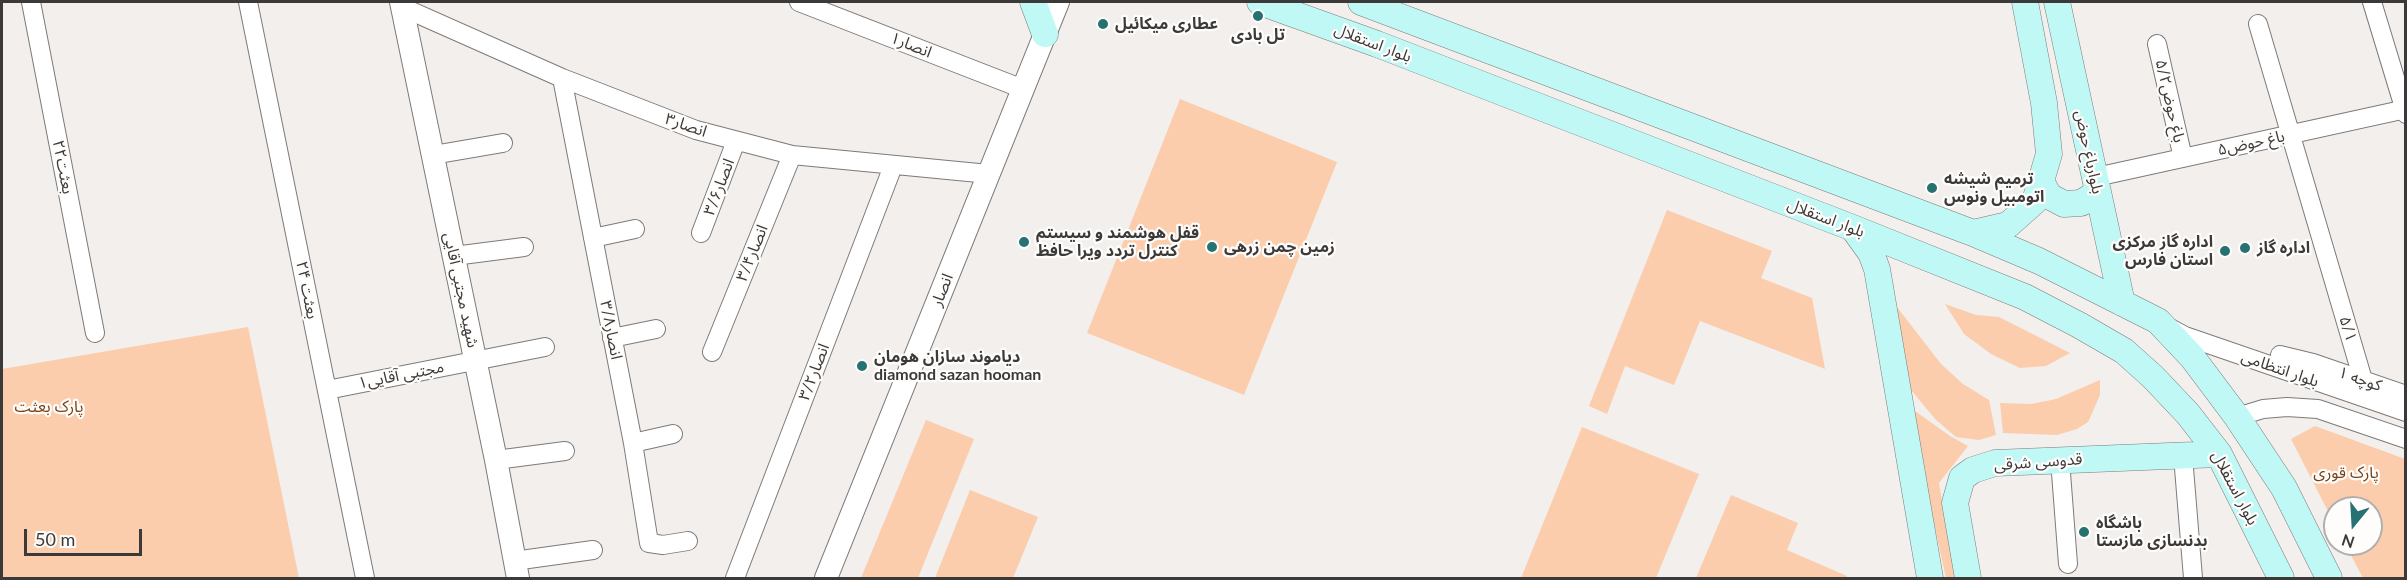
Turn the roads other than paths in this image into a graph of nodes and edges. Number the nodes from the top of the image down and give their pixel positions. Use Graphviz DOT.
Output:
graph roads {
  1 [pos="31,2"];
  2 [pos="248,2"];
  3 [pos="799,2"];
  4 [pos="1033,2"];
  5 [pos="1058,2"];
  6 [pos="1260,2"];
  7 [pos="1361,2"];
  8 [pos="2025,2"];
  9 [pos="2056,2"];
  10 [pos="2372,2"];
  11 [pos="401,4"];
  12 [pos="1388,12"];
  13 [pos="2258,24"];
  14 [pos="1045,34"];
  15 [pos="2065,42"];
  16 [pos="1377,44"];
  17 [pos="2157,44"];
  18 [pos="2032,47"];
  19 [pos="562,78"];
  20 [pos="1023,89"];
  21 [pos="2405,111"];
  22 [pos="2290,134"];
  23 [pos="736,141"];
  24 [pos="503,143"];
  25 [pos="433,155"];
  26 [pos="792,155"];
  27 [pos="2183,158"];
  28 [pos="893,166"];
  29 [pos="989,174"];
  30 [pos="2041,181"];
  31 [pos="2097,185"];
  32 [pos="1853,228"];
  33 [pos="635,229"];
  34 [pos="701,233"];
  35 [pos="1973,233"];
  36 [pos="593,238"];
  37 [pos="524,247"];
  38 [pos="454,256"];
  39 [pos="2122,303"];
  40 [pos="2158,321"];
  41 [pos="656,329"];
  42 [pos="96,333"];
  43 [pos="612,338"];
  44 [pos="545,346"];
  45 [pos="712,352"];
  46 [pos="2280,355"];
  47 [pos="476,360"];
  48 [pos="2363,380"];
  49 [pos="327,390"];
  50 [pos="2406,394"];
  51 [pos="2406,412"];
  52 [pos="2237,417"];
  53 [pos="673,434"];
  54 [pos="2406,439"];
  55 [pos="633,443"];
  56 [pos="565,451"];
  57 [pos="2219,454"];
  58 [pos="2182,456"];
  59 [pos="496,460"];
  60 [pos="2060,460"];
  61 [pos="688,541"];
  62 [pos="593,550"];
  63 [pos="2068,564"];
  64 [pos="516,570"];
  65 [pos="365,579"];
  66 [pos="735,579"];
  67 [pos="826,579"];
  68 [pos="1930,579"];
  69 [pos="1968,579"];
  70 [pos="2193,579"];
  71 [pos="2281,579"];
  72 [pos="2329,579"];
  1 -- 42 [label="street, بعثت۲۲"];
  2 -- 49 [label="street, بعثت ۲۴"];
  3 -- 20 [label="street, انصار۱"];
  4 -- 14 [label="main road"];
  5 -- 14 [label="street, انصار"];
  6 -- 16 [label="main road, بلوار استقلال"];
  7 -- 12 [label="main road, بلوار استقلال"];
  8 -- 18 [label="main road"];
  9 -- 15 [label="main road, بلوارباغ حوض"];
  10 -- 21 [label="street"];
  11 -- 19 [label="street, انصار۳"];
  11 -- 25 [label="street, شهید مجتبی آقایی"];
  12 -- 16 [label="main road"];
  12 -- 35 [label="main road, بلوار استقلال"];
  13 -- 22 [label="street, ۵/۱"];
  14 -- 20 [label="street, انصار"];
  15 -- 18 [label="main road"];
  15 -- 31 [label="main road, بلوارباغ حوض"];
  16 -- 32 [label="main road, بلوار استقلال"];
  17 -- 27 [label="street, باغ حوض۵/۲"];
  18 -- 30 [label="main road"];
  19 -- 23 [label="street, انصار۳"];
  19 -- 36 [label="street, انصار۳/۸"];
  20 -- 29 [label="street, انصار"];
  21 -- 22 [label="street, باغ حوض۵"];
  22 -- 27 [label="street, باغ حوض۵"];
  22 -- 48 [label="street, ۵/۱"];
  23 -- 26 [label="street, انصار۳"];
  23 -- 34 [label="street, انصار۳/۶"];
  24 -- 25 [label="street"];
  25 -- 38 [label="street, شهید مجتبی آقایی"];
  26 -- 28 [label="street, انصار۳"];
  26 -- 45 [label="street, انصار۳/۴"];
  27 -- 31 [label="street, باغ حوض۵"];
  28 -- 29 [label="street, انصار۳"];
  28 -- 66 [label="street, انصار۳/۲"];
  29 -- 67 [label="street, انصار"];
  30 -- 31 [label="main road"];
  30 -- 35 [label="main road"];
  31 -- 39 [label="main road, بلوارباغ حوض"];
  32 -- 57 [label="main road, بلوار استقلال"];
  32 -- 68 [label="main road"];
  33 -- 36 [label="street"];
  35 -- 39 [label="main road, بلوار استقلال"];
  36 -- 43 [label="street, انصار۳/۸"];
  37 -- 38 [label="street"];
  38 -- 47 [label="street, شهید مجتبی آقایی"];
  39 -- 40 [label="main road, بلوار استقلال"];
  40 -- 51 [label="street, بلوار انتظامی"];
  40 -- 52 [label="main road, بلوار استقلال"];
  41 -- 43 [label="street"];
  43 -- 55 [label="street, انصار۳/۸"];
  44 -- 47 [label="street, مجتبی آقایی۱"];
  46 -- 48 [label="street, کوچه ۱"];
  47 -- 49 [label="street, مجتبی آقایی۱"];
  47 -- 59 [label="street, شهید مجتبی آقایی"];
  48 -- 50 [label="street, کوچه ۱"];
  49 -- 65 [label="street, بعثت ۲۴"];
  52 -- 54 [label="street, بلوار انتظامی"];
  52 -- 72 [label="main road, بلوار استقلال"];
  53 -- 55 [label="street"];
  55 -- 61 [label="street, انصار۳/۸"];
  56 -- 59 [label="street"];
  57 -- 58 [label="main road, قدوسی شرقی"];
  57 -- 71 [label="main road, بلوار استقلال"];
  58 -- 60 [label="main road, قدوسی شرقی"];
  58 -- 70 [label="street"];
  59 -- 64 [label="street, شهید مجتبی آقایی"];
  60 -- 63 [label="street"];
  60 -- 69 [label="main road, قدوسی شرقی"];
  62 -- 64 [label="street"];
}
